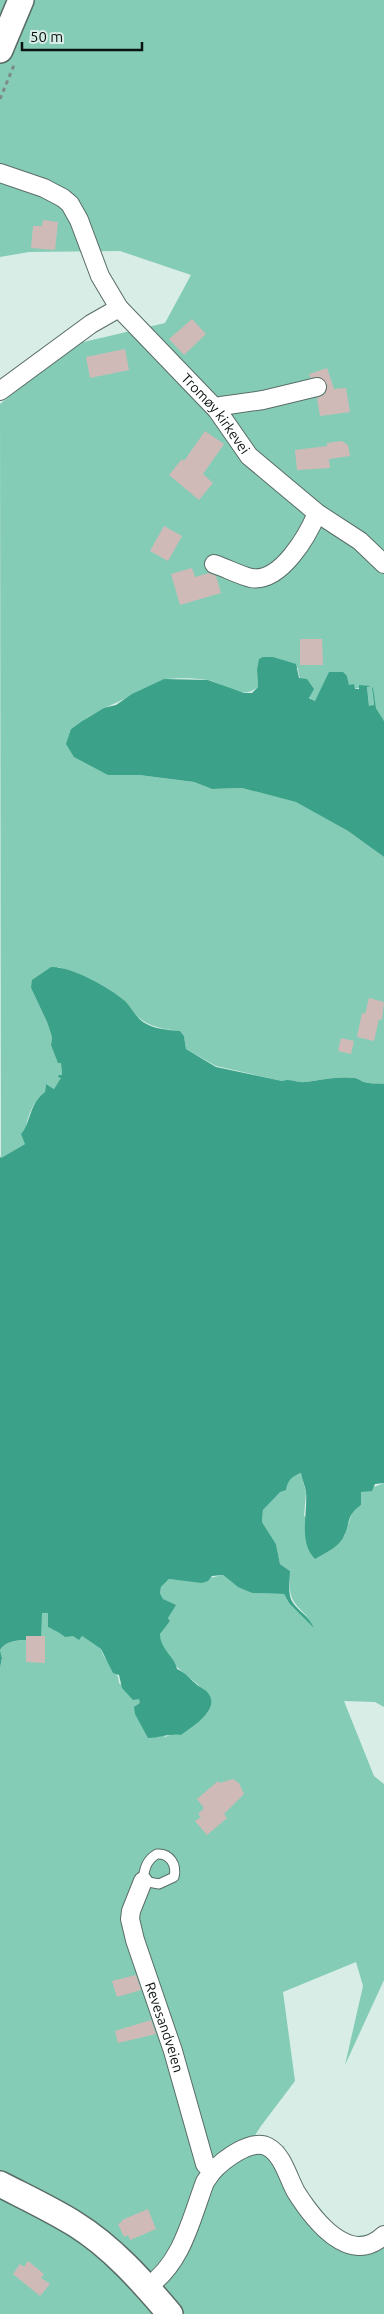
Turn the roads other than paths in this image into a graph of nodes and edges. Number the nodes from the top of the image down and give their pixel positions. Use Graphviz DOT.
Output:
graph roads {
  1 [pos="21,0"];
  2 [pos="1,46"];
  3 [pos="0,173"];
  4 [pos="119,308"];
  5 [pos="317,387"];
  6 [pos="0,391"];
  7 [pos="217,410"];
  8 [pos="317,513"];
  9 [pos="214,564"];
  10 [pos="384,564"];
  11 [pos="142,1882"];
  12 [pos="212,2172"];
  13 [pos="0,2184"];
  14 [pos="384,2235"];
  15 [pos="147,2287"];
  16 [pos="170,2314"];
  1 -- 2 [label="main road"];
  3 -- 4 [label="street, Tromøy kirkevei"];
  4 -- 6 [label="street"];
  4 -- 7 [label="street, Tromøy kirkevei"];
  5 -- 7 [label="street"];
  7 -- 8 [label="street, Tromøy kirkevei"];
  8 -- 9 [label="street"];
  8 -- 10 [label="street, Tromøy kirkevei"];
  11 -- 12 [label="street, Revesandveien"];
  12 -- 14 [label="street"];
  12 -- 15 [label="street"];
  13 -- 15 [label="main road"];
  15 -- 16 [label="main road"];
}
